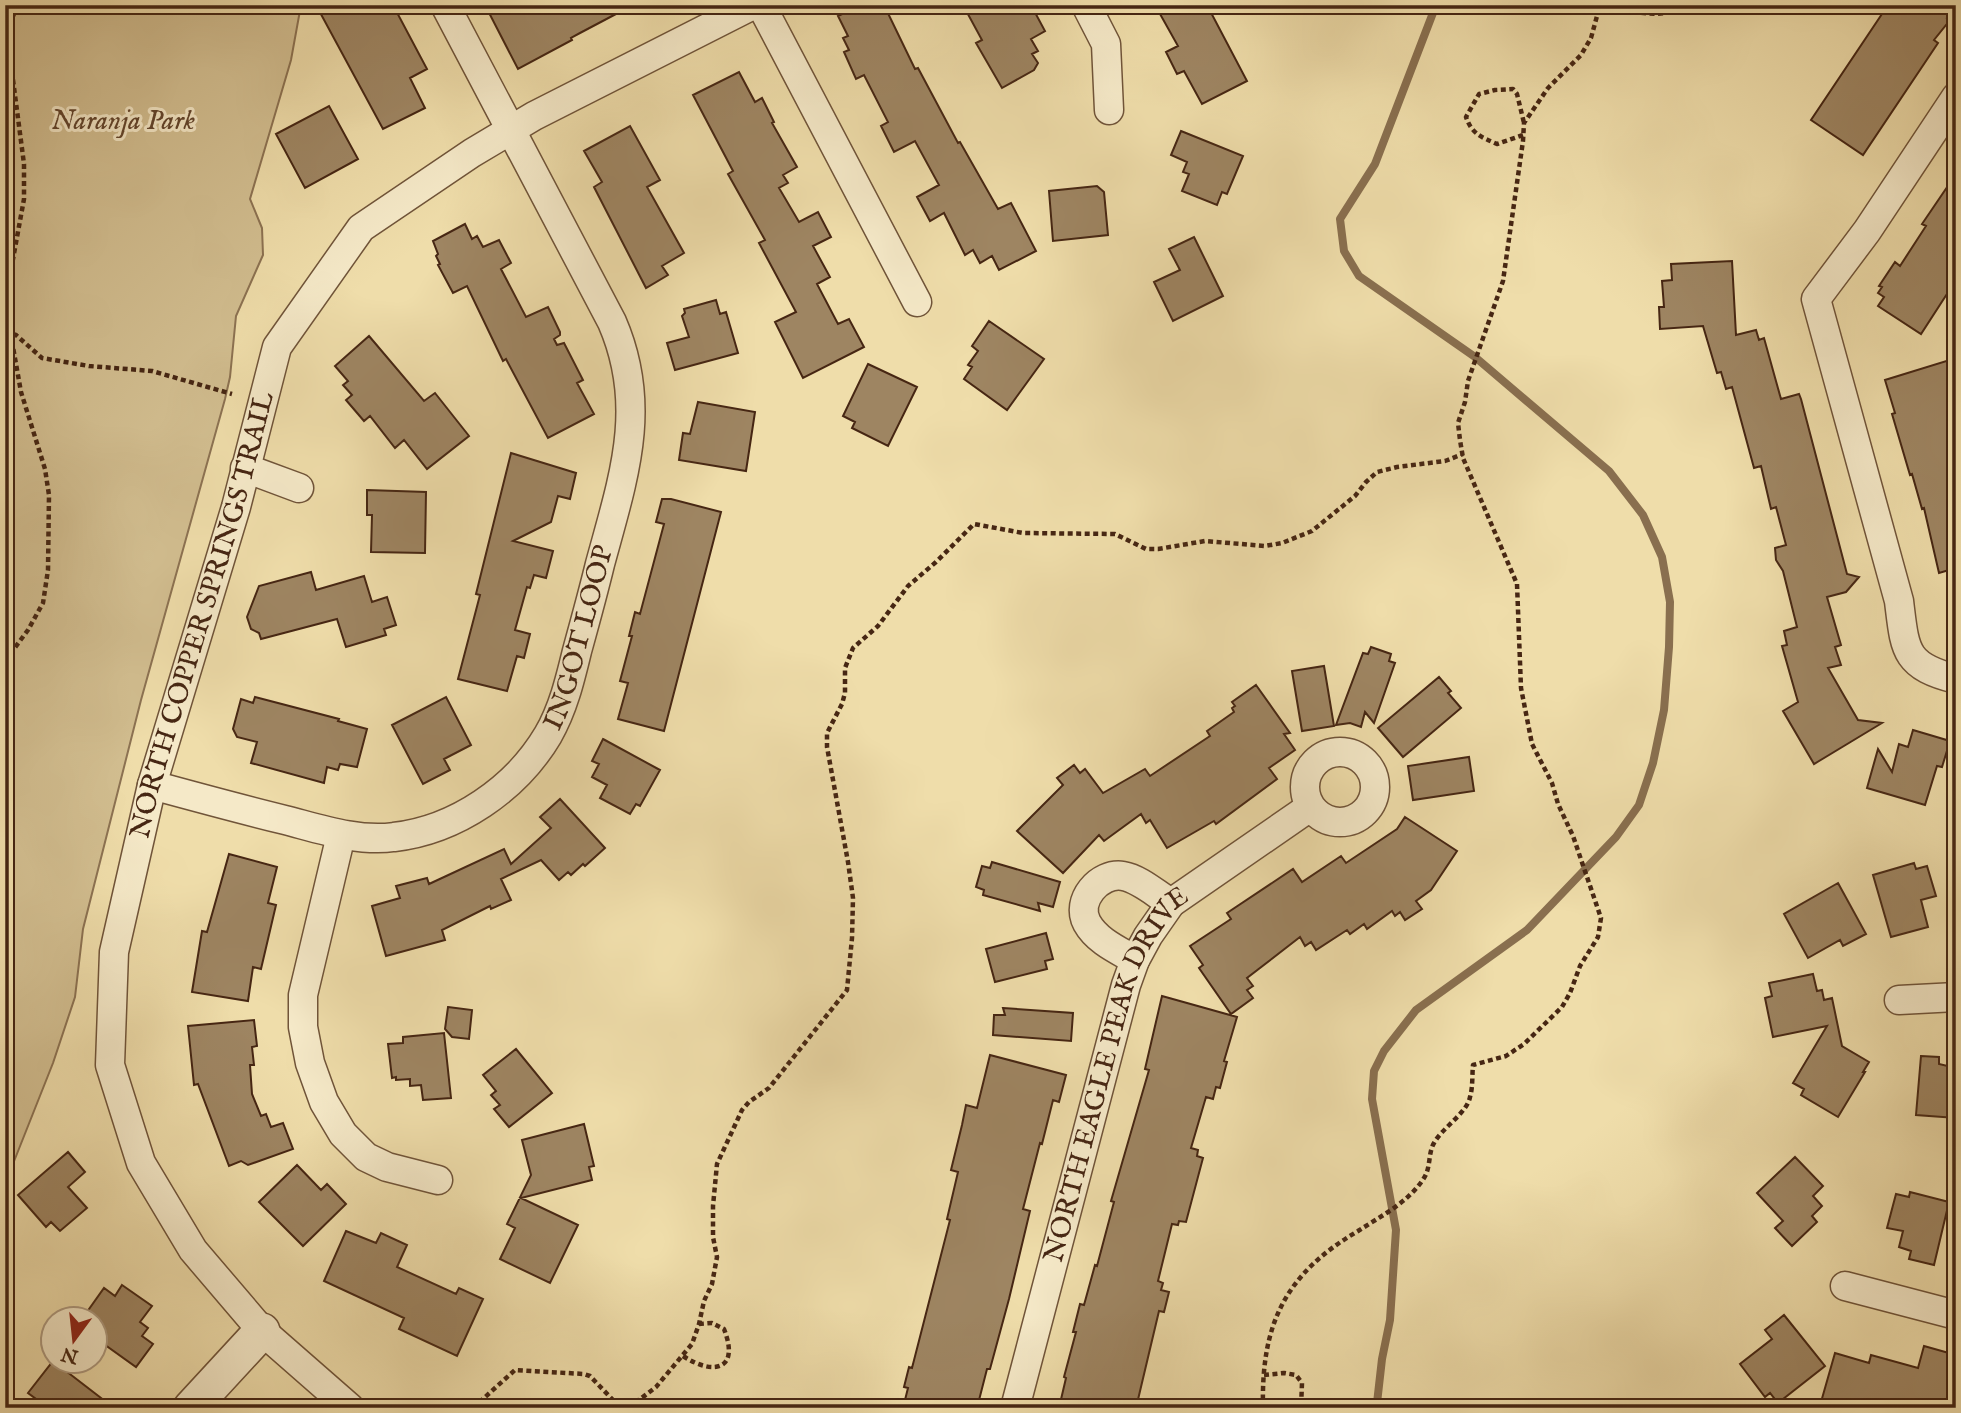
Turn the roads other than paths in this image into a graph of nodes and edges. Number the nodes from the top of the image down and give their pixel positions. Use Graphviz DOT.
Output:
graph roads {
  1 [pos="445,5"];
  2 [pos="753,5"];
  3 [pos="761,5"];
  4 [pos="1086,5"];
  5 [pos="1956,97"];
  6 [pos="1109,110"];
  7 [pos="510,131"];
  8 [pos="917,302"];
  9 [pos="245,468"];
  10 [pos="299,488"];
  11 [pos="1956,679"];
  12 [pos="152,785"];
  13 [pos="1310,807"];
  14 [pos="341,835"];
  15 [pos="1171,904"];
  16 [pos="1135,960"];
  17 [pos="1956,997"];
  18 [pos="1899,1000"];
  19 [pos="438,1180"];
  20 [pos="1845,1286"];
  21 [pos="1956,1315"];
  22 [pos="262,1331"];
  23 [pos="191,1408"];
  24 [pos="350,1408"];
  25 [pos="1016,1408"];
  1 -- 7 [label="street, INGOT LOOP"];
  2 -- 7 [label="street, NORTH COPPER SPRINGS TRAIL"];
  3 -- 8 [label="street"];
  4 -- 6 [label="street"];
  5 -- 11 [label="street"];
  7 -- 9 [label="street, NORTH COPPER SPRINGS TRAIL"];
  7 -- 14 [label="street, INGOT LOOP"];
  9 -- 10 [label="street"];
  9 -- 12 [label="street, NORTH COPPER SPRINGS TRAIL"];
  12 -- 14 [label="street, INGOT LOOP"];
  12 -- 22 [label="street, NORTH COPPER SPRINGS TRAIL"];
  13 -- 15 [label="street, NORTH EAGLE PEAK DRIVE"];
  14 -- 19 [label="street"];
  15 -- 16 [label="street, NORTH EAGLE PEAK DRIVE"];
  15 -- 16 [label="street"];
  16 -- 25 [label="street, NORTH EAGLE PEAK DRIVE"];
  17 -- 18 [label="street"];
  20 -- 21 [label="street"];
  22 -- 23 [label="street"];
  22 -- 24 [label="street, NORTH COPPER SPRINGS TRAIL"];
}
